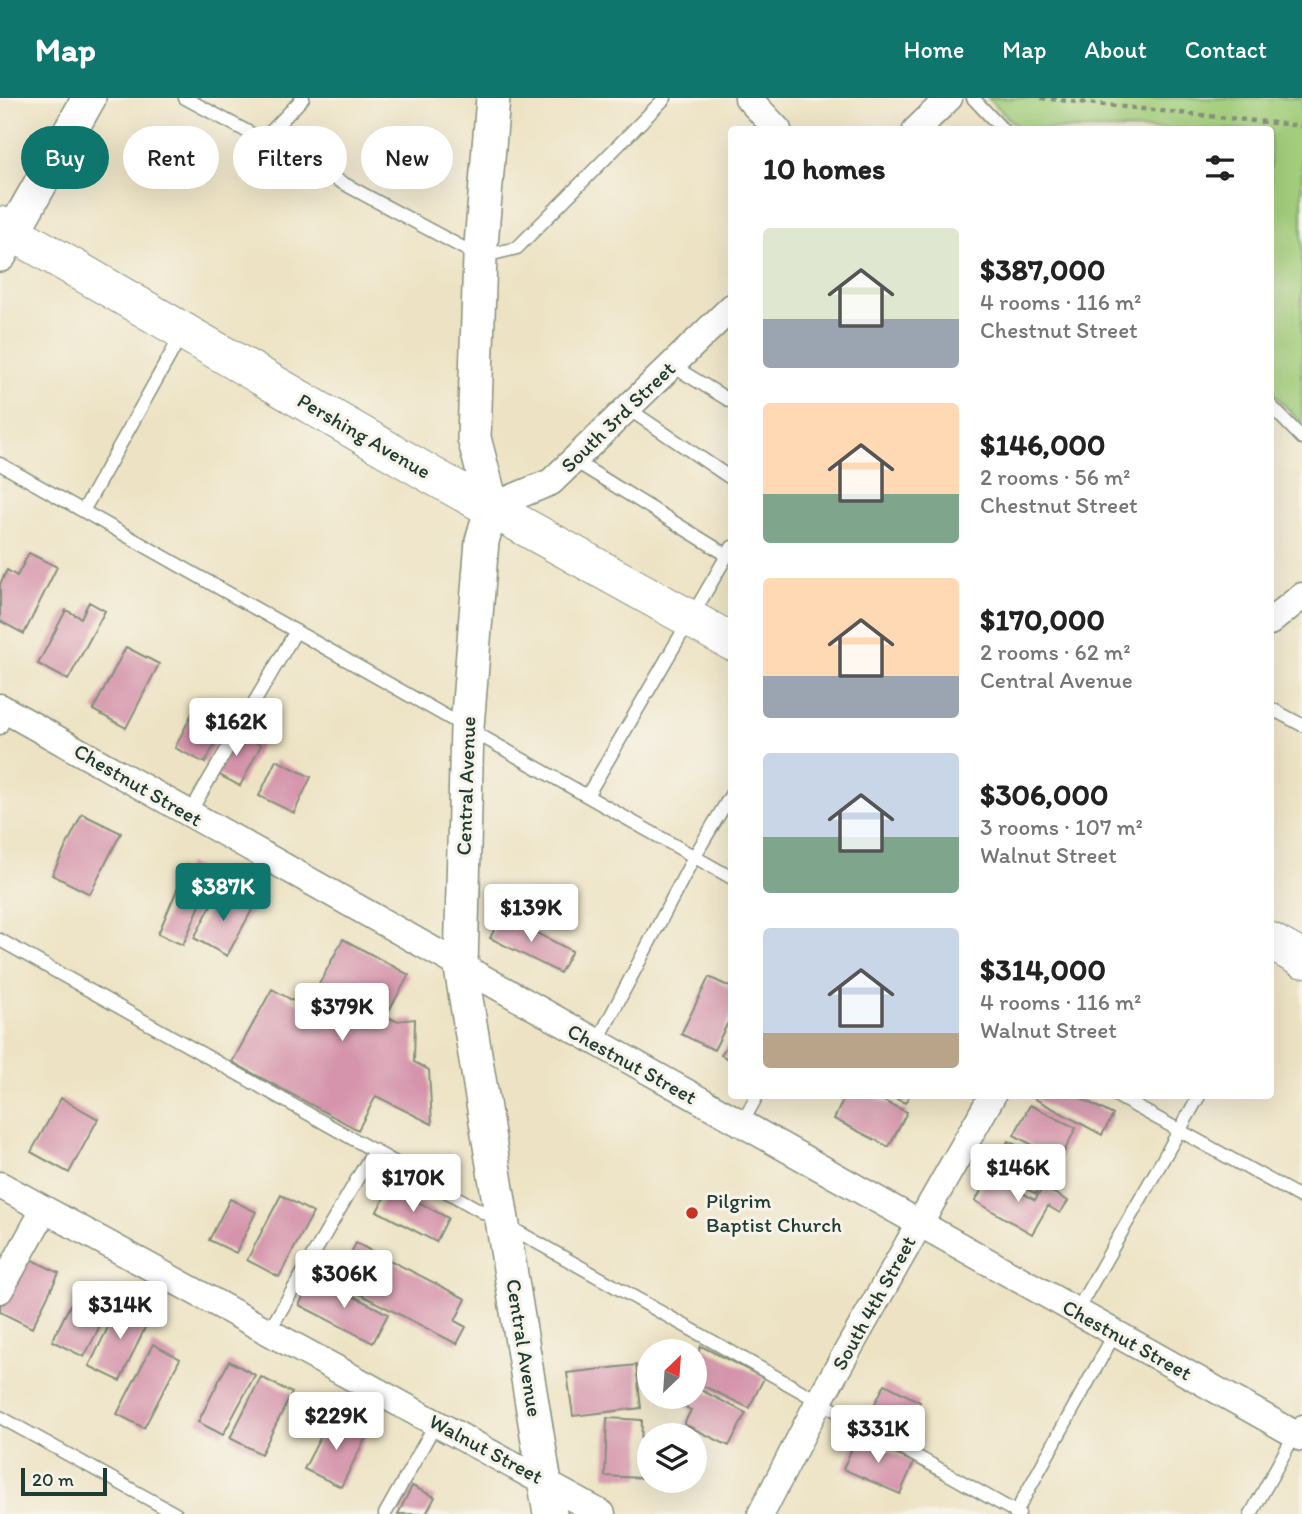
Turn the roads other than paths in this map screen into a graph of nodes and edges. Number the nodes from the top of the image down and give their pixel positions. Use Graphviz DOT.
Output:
graph roads {
  1 [pos="89,98"];
  2 [pos="184,98"];
  3 [pos="303,98"];
  4 [pos="665,98"];
  5 [pos="748,98"];
  6 [pos="949,98"];
  7 [pos="973,98"];
  8 [pos="489,102"];
  9 [pos="237,126"];
  10 [pos="276,126"];
  11 [pos="774,126"];
  12 [pos="920,126"];
  13 [pos="999,126"];
  14 [pos="347,185"];
  15 [pos="4,237"];
  16 [pos="481,257"];
  17 [pos="728,311"];
  18 [pos="184,331"];
  19 [pos="671,365"];
  20 [pos="728,400"];
  21 [pos="627,408"];
  22 [pos="1274,409"];
  23 [pos="1302,438"];
  24 [pos="573,460"];
  25 [pos="0,464"];
  26 [pos="728,476"];
  27 [pos="492,506"];
  28 [pos="83,511"];
  29 [pos="728,550"];
  30 [pos="728,553"];
  31 [pos="1302,596"];
  32 [pos="690,618"];
  33 [pos="1274,619"];
  34 [pos="296,631"];
  35 [pos="728,640"];
  36 [pos="1274,710"];
  37 [pos="3,716"];
  38 [pos="1302,725"];
  39 [pos="467,727"];
  40 [pos="587,796"];
  41 [pos="728,800"];
  42 [pos="189,814"];
  43 [pos="694,857"];
  44 [pos="728,876"];
  45 [pos="0,940"];
  46 [pos="461,968"];
  47 [pos="596,1044"];
  48 [pos="755,1099"];
  49 [pos="990,1099"];
  50 [pos="1123,1099"];
  51 [pos="1197,1099"];
  52 [pos="741,1125"];
  53 [pos="1180,1130"];
  54 [pos="374,1150"];
  55 [pos="0,1185"];
  56 [pos="1302,1198"];
  57 [pos="44,1210"];
  58 [pos="505,1224"];
  59 [pos="919,1224"];
  60 [pos="0,1290"];
  61 [pos="1076,1312"];
  62 [pos="269,1331"];
  63 [pos="1115,1333"];
  64 [pos="818,1401"];
  65 [pos="0,1417"];
  66 [pos="436,1423"];
  67 [pos="1300,1431"];
  68 [pos="544,1480"];
  69 [pos="1016,1513"];
  70 [pos="176,1514"];
  71 [pos="385,1514"];
  72 [pos="550,1514"];
  73 [pos="602,1514"];
  74 [pos="761,1514"];
  75 [pos="1251,1514"];
  1 -- 15 [label="street"];
  2 -- 9 [label="lane"];
  3 -- 10 [label="lane"];
  4 -- 16 [label="lane"];
  5 -- 11 [label="street"];
  6 -- 12 [label="street"];
  7 -- 13 [label="lane"];
  8 -- 16 [label="street"];
  14 -- 16 [label="lane"];
  15 -- 18 [label="main road, Pershing Avenue"];
  16 -- 27 [label="street"];
  17 -- 19 [label="street, South 3rd Street"];
  18 -- 27 [label="main road, Pershing Avenue"];
  18 -- 28 [label="lane"];
  19 -- 20 [label="lane"];
  19 -- 21 [label="street, South 3rd Street"];
  21 -- 24 [label="street, South 3rd Street"];
  21 -- 26 [label="lane"];
  22 -- 23 [label="lane"];
  24 -- 27 [label="street, South 3rd Street"];
  24 -- 29 [label="lane"];
  25 -- 28 [label="lane"];
  27 -- 32 [label="main road, Pershing Avenue"];
  27 -- 39 [label="street, Central Avenue"];
  28 -- 34 [label="lane"];
  30 -- 32 [label="lane"];
  31 -- 33 [label="street"];
  32 -- 35 [label="main road, Pershing Avenue"];
  32 -- 40 [label="lane"];
  34 -- 39 [label="lane"];
  34 -- 42 [label="lane"];
  36 -- 38 [label="lane"];
  37 -- 42 [label="street, Chestnut Street"];
  39 -- 40 [label="lane"];
  39 -- 46 [label="street, Central Avenue"];
  40 -- 43 [label="lane"];
  41 -- 43 [label="lane"];
  42 -- 46 [label="street, Chestnut Street"];
  43 -- 44 [label="lane"];
  43 -- 47 [label="lane"];
  45 -- 54 [label="lane"];
  46 -- 47 [label="street, Chestnut Street"];
  46 -- 58 [label="street, Central Avenue"];
  47 -- 52 [label="street, Chestnut Street"];
  48 -- 52 [label="lane"];
  49 -- 59 [label="street, South 4th Street"];
  50 -- 53 [label="lane"];
  51 -- 53 [label="lane"];
  52 -- 59 [label="street, Chestnut Street"];
  53 -- 56 [label="lane"];
  53 -- 61 [label="lane"];
  54 -- 58 [label="lane"];
  54 -- 62 [label="lane"];
  55 -- 57 [label="street, Walnut Street"];
  57 -- 60 [label="street"];
  57 -- 62 [label="street, Walnut Street"];
  58 -- 64 [label="lane"];
  58 -- 68 [label="street, Central Avenue"];
  59 -- 61 [label="street, Chestnut Street"];
  59 -- 64 [label="street, South 4th Street"];
  61 -- 63 [label="street, Chestnut Street"];
  62 -- 66 [label="street, Walnut Street"];
  63 -- 67 [label="street, Chestnut Street"];
  63 -- 69 [label="lane"];
  64 -- 69 [label="lane"];
  64 -- 74 [label="street, South 4th Street"];
  65 -- 70 [label="lane"];
  66 -- 68 [label="street, Walnut Street"];
  66 -- 71 [label="lane"];
  67 -- 75 [label="lane"];
  68 -- 72 [label="street, Central Avenue"];
  68 -- 73 [label="street, Walnut Street"];
}
